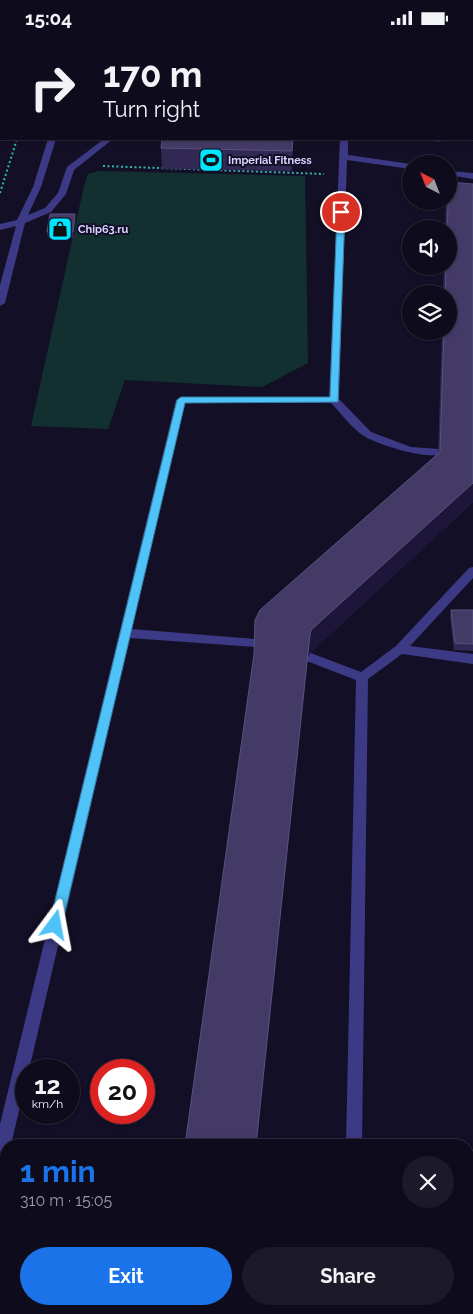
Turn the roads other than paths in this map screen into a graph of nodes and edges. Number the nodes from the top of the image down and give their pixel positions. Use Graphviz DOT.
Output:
graph roads {
  1 [pos="52,140"];
  2 [pos="108,140"];
  3 [pos="344,140"];
  4 [pos="342,157"];
  5 [pos="402,166"];
  6 [pos="458,174"];
  7 [pos="473,176"];
  8 [pos="20,222"];
  9 [pos="0,227"];
  10 [pos="0,303"];
  11 [pos="334,400"];
  12 [pos="439,452"];
  13 [pos="473,571"];
  14 [pos="124,633"];
  15 [pos="255,643"];
  16 [pos="400,649"];
  17 [pos="308,657"];
  18 [pos="473,659"];
  19 [pos="362,677"];
  20 [pos="4,1139"];
  21 [pos="354,1139"];
  1 -- 8 [label="street"];
  2 -- 8 [label="street"];
  3 -- 4 [label="street"];
  4 -- 5 [label="street"];
  4 -- 11 [label="street"];
  6 -- 7 [label="street"];
  8 -- 9 [label="street"];
  8 -- 10 [label="street"];
  11 -- 12 [label="street"];
  11 -- 14 [label="street"];
  13 -- 16 [label="street"];
  14 -- 15 [label="street"];
  14 -- 20 [label="street"];
  16 -- 18 [label="street"];
  16 -- 19 [label="street"];
  17 -- 19 [label="street"];
  19 -- 21 [label="street"];
}
